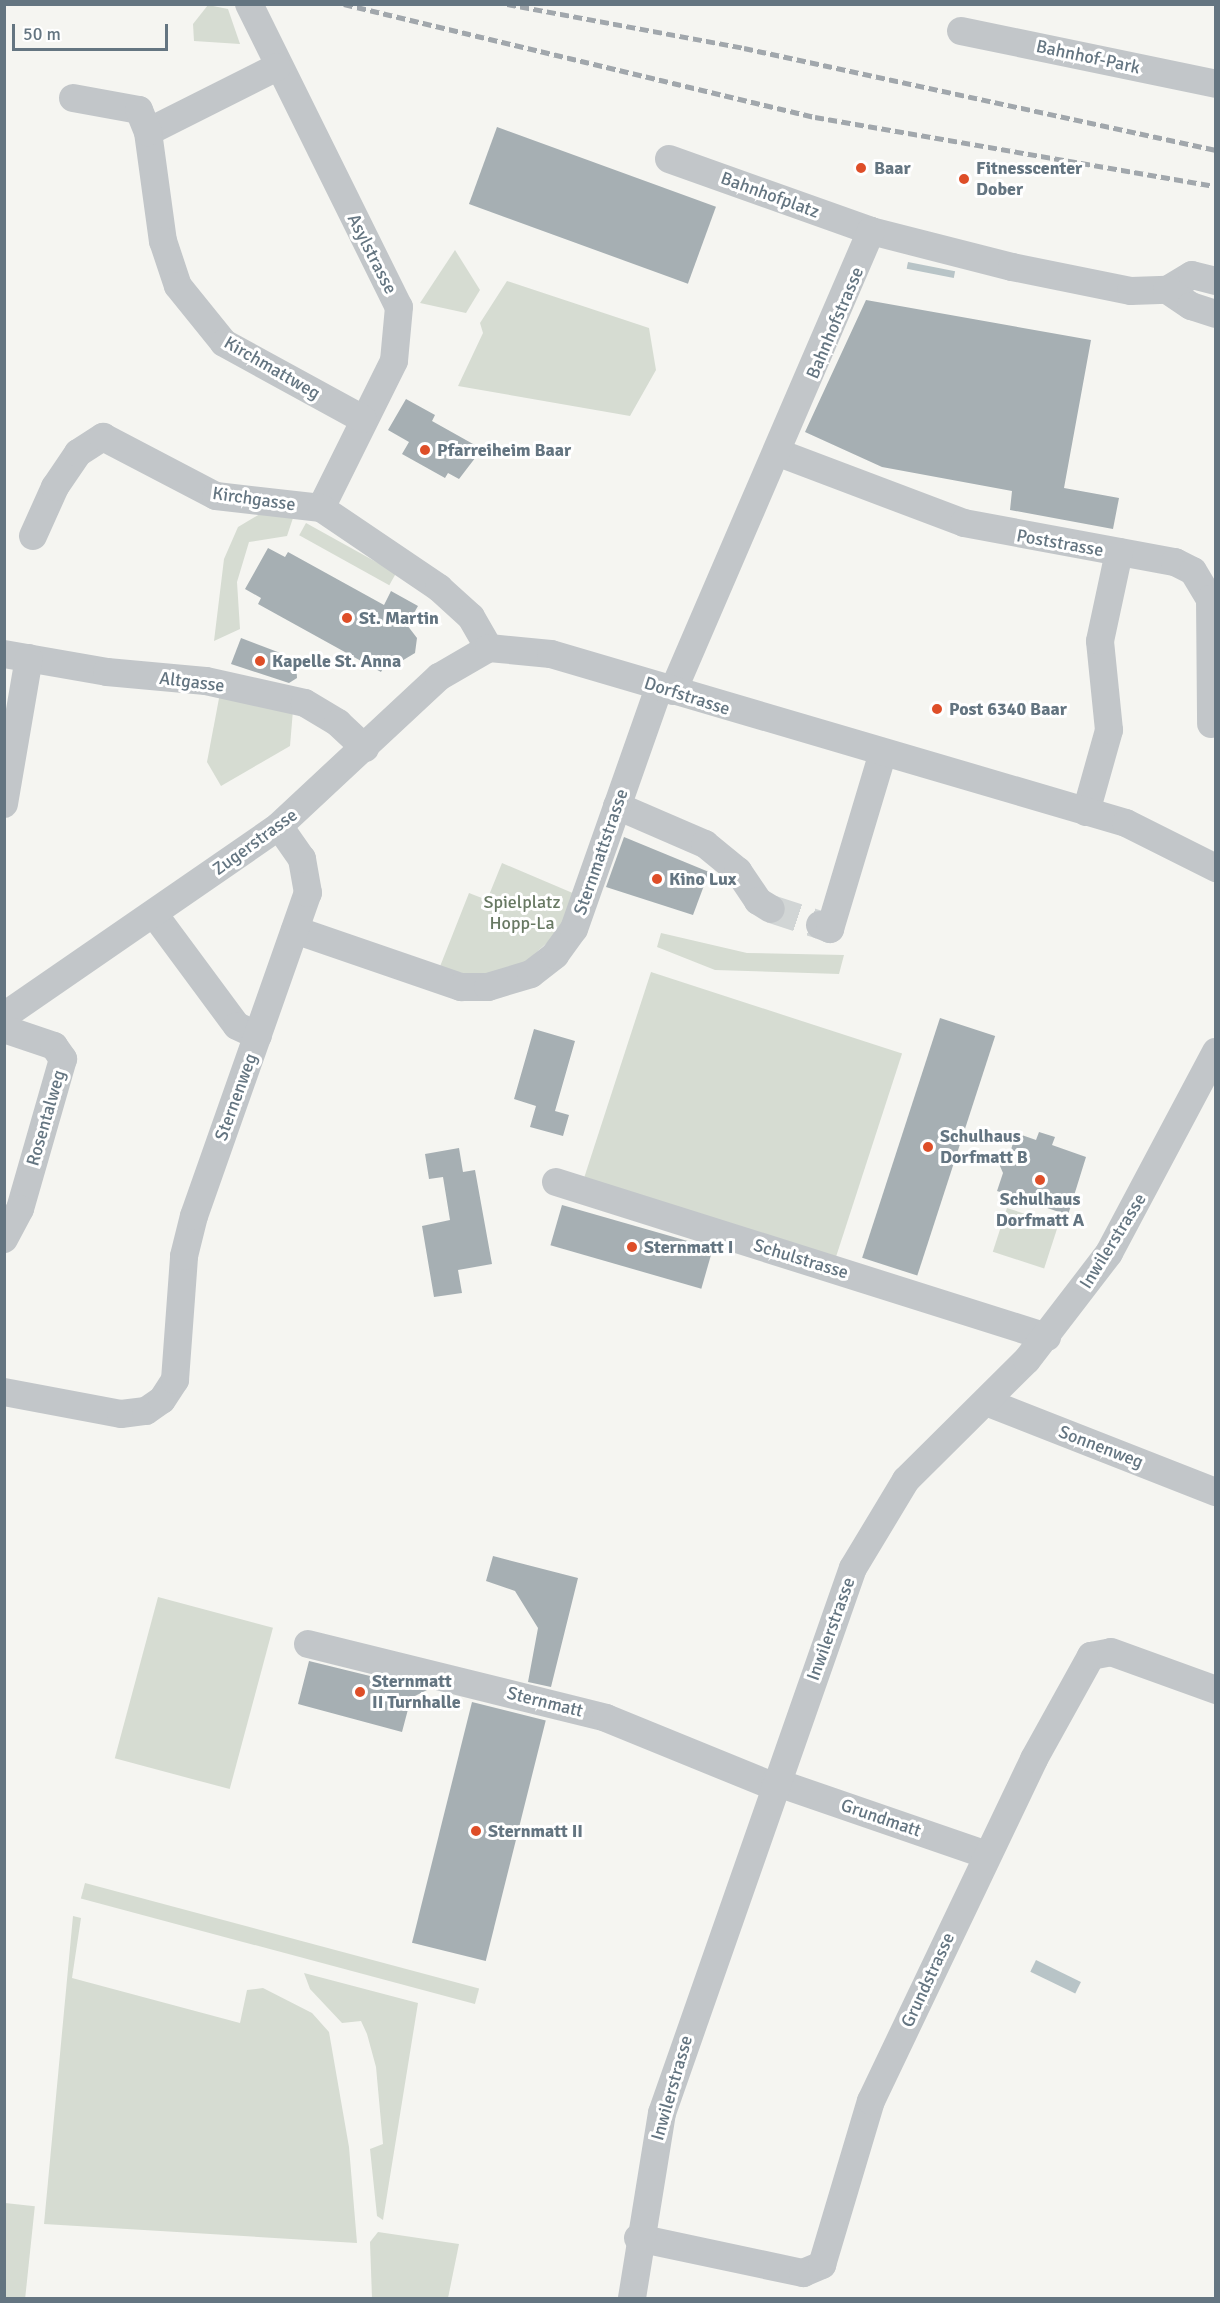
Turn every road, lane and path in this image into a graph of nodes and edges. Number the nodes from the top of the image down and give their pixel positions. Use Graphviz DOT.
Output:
graph roads {
  1 [pos="249,4"];
  2 [pos="961,31"];
  3 [pos="277,67"];
  4 [pos="1215,84"];
  5 [pos="73,98"];
  6 [pos="148,132"];
  7 [pos="669,159"];
  8 [pos="871,231"];
  9 [pos="1215,281"];
  10 [pos="1167,290"];
  11 [pos="1215,314"];
  12 [pos="363,419"];
  13 [pos="779,453"];
  14 [pos="321,508"];
  15 [pos="33,536"];
  16 [pos="1119,552"];
  17 [pos="489,648"];
  18 [pos="17,656"];
  19 [pos="666,689"];
  20 [pos="1211,724"];
  21 [pos="365,748"];
  22 [pos="882,756"];
  23 [pos="4,804"];
  24 [pos="617,806"];
  25 [pos="1086,812"];
  26 [pos="279,826"];
  27 [pos="1215,868"];
  28 [pos="771,909"];
  29 [pos="154,914"];
  30 [pos="825,927"];
  31 [pos="295,930"];
  32 [pos="4,1016"];
  33 [pos="4,1029"];
  34 [pos="258,1036"];
  35 [pos="1215,1052"];
  36 [pos="556,1182"];
  37 [pos="4,1239"];
  38 [pos="1047,1337"];
  39 [pos="4,1392"];
  40 [pos="986,1402"];
  41 [pos="1215,1492"];
  42 [pos="308,1644"];
  43 [pos="1215,1690"];
  44 [pos="774,1784"];
  45 [pos="987,1855"];
  46 [pos="638,2238"];
  47 [pos="632,2298"];
  1 -- 3 [label="street, Asylstrasse"];
  2 -- 4 [label="street, Bahnhof-Park"];
  3 -- 6 [label="street"];
  3 -- 12 [label="street, Asylstrasse"];
  5 -- 6 [label="street, Kirchmattweg"];
  6 -- 12 [label="street, Kirchmattweg"];
  7 -- 8 [label="street, Bahnhofplatz"];
  8 -- 10 [label="street"];
  8 -- 13 [label="street, Bahnhofstrasse"];
  9 -- 10 [label="street"];
  10 -- 11 [label="street"];
  12 -- 14 [label="street, Asylstrasse"];
  13 -- 16 [label="street, Poststrasse"];
  13 -- 19 [label="street, Bahnhofstrasse"];
  14 -- 15 [label="street, Kirchgasse"];
  14 -- 17 [label="street, Kirchgasse"];
  16 -- 20 [label="street, Poststrasse"];
  16 -- 25 [label="street"];
  17 -- 19 [label="street, Dorfstrasse"];
  17 -- 21 [label="street, Zugerstrasse"];
  18 -- 21 [label="street, Altgasse"];
  18 -- 23 [label="street"];
  19 -- 22 [label="street, Dorfstrasse"];
  19 -- 24 [label="street, Sternmattstrasse"];
  21 -- 26 [label="street, Zugerstrasse"];
  22 -- 25 [label="street, Dorfstrasse"];
  22 -- 30 [label="street"];
  24 -- 28 [label="street"];
  24 -- 31 [label="street, Sternmattstrasse"];
  25 -- 27 [label="street, Dorfstrasse"];
  26 -- 29 [label="street, Zugerstrasse"];
  26 -- 31 [label="street, Sternenweg"];
  29 -- 32 [label="street, Zugerstrasse"];
  29 -- 34 [label="street"];
  31 -- 34 [label="street, Sternenweg"];
  33 -- 37 [label="street, Rosentalweg"];
  34 -- 39 [label="street, Sternenweg"];
  35 -- 38 [label="street, Inwilerstrasse"];
  36 -- 38 [label="street, Schulstrasse"];
  38 -- 40 [label="street, Inwilerstrasse"];
  40 -- 41 [label="street, Sonnenweg"];
  40 -- 44 [label="street, Inwilerstrasse"];
  42 -- 44 [label="street, Sternmatt"];
  43 -- 45 [label="street, Grundstrasse"];
  44 -- 45 [label="street, Grundmatt"];
  44 -- 46 [label="street, Inwilerstrasse"];
  45 -- 46 [label="street, Grundstrasse"];
  46 -- 47 [label="street, Inwilerstrasse"];
}
